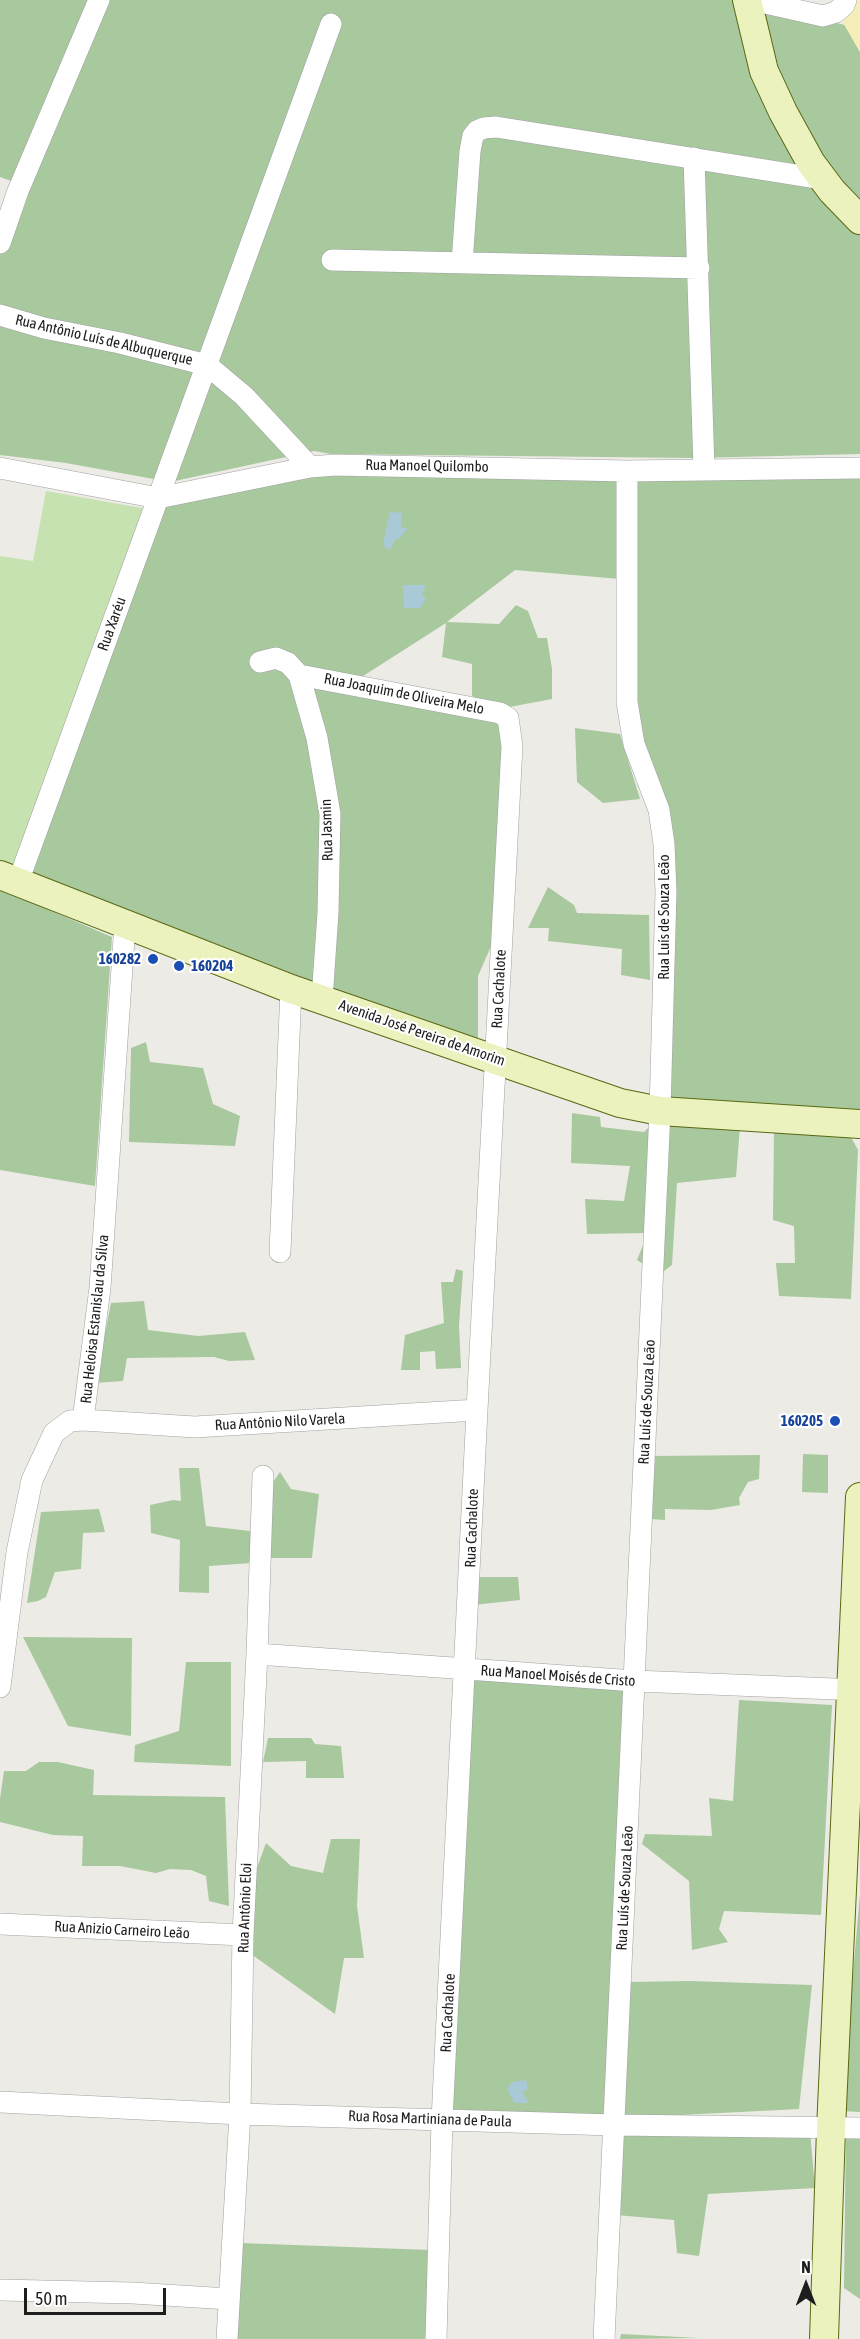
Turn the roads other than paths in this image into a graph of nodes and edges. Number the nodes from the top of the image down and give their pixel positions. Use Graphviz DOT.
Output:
graph roads {
  1 [pos="99,0"];
  2 [pos="747,0"];
  3 [pos="752,0"];
  4 [pos="846,0"];
  5 [pos="331,24"];
  6 [pos="694,158"];
  7 [pos="822,178"];
  8 [pos="860,220"];
  9 [pos="0,243"];
  10 [pos="332,260"];
  11 [pos="462,263"];
  12 [pos="699,268"];
  13 [pos="0,315"];
  14 [pos="207,365"];
  15 [pos="310,467"];
  16 [pos="0,468"];
  17 [pos="860,468"];
  18 [pos="704,469"];
  19 [pos="627,471"];
  20 [pos="158,498"];
  21 [pos="260,662"];
  22 [pos="299,675"];
  23 [pos="508,718"];
  24 [pos="9,879"];
  25 [pos="125,924"];
  26 [pos="291,989"];
  27 [pos="322,999"];
  28 [pos="495,1058"];
  29 [pos="660,1111"];
  30 [pos="860,1124"];
  31 [pos="280,1252"];
  32 [pos="477,1410"];
  33 [pos="83,1420"];
  34 [pos="263,1476"];
  35 [pos="860,1497"];
  36 [pos="257,1654"];
  37 [pos="466,1671"];
  38 [pos="635,1681"];
  39 [pos="0,1687"];
  40 [pos="856,1690"];
  41 [pos="0,1924"];
  42 [pos="243,1935"];
  43 [pos="0,2102"];
  44 [pos="240,2114"];
  45 [pos="442,2120"];
  46 [pos="614,2125"];
  47 [pos="860,2128"];
  48 [pos="831,2129"];
  49 [pos="0,2290"];
  50 [pos="230,2299"];
  51 [pos="227,2339"];
  52 [pos="436,2339"];
  53 [pos="604,2339"];
  54 [pos="824,2339"];
  1 -- 9 [label="street"];
  2 -- 7 [label="main road"];
  3 -- 4 [label="street"];
  5 -- 14 [label="street, Rua Xaréu"];
  6 -- 7 [label="street"];
  6 -- 11 [label="street"];
  6 -- 12 [label="street"];
  7 -- 8 [label="main road"];
  10 -- 11 [label="street"];
  11 -- 12 [label="street"];
  12 -- 18 [label="street"];
  13 -- 14 [label="street, Rua Antônio Luís de Albuquerque"];
  14 -- 15 [label="street, Rua Antônio Luís de Albuquerque"];
  14 -- 20 [label="street, Rua Xaréu"];
  15 -- 19 [label="street, Rua Manoel Quilombo"];
  15 -- 20 [label="street, Rua Manoel Quilombo"];
  16 -- 20 [label="street, Rua Manoel Quilombo"];
  17 -- 18 [label="street, Rua Manoel Quilombo"];
  18 -- 19 [label="street, Rua Manoel Quilombo"];
  19 -- 29 [label="street, Rua Luís de Souza Leão"];
  20 -- 24 [label="street, Rua Xaréu"];
  21 -- 22 [label="street"];
  22 -- 23 [label="street, Rua Joaquim de Oliveira Melo"];
  22 -- 27 [label="street, Rua Jasmin"];
  23 -- 28 [label="street, Rua Cachalote"];
  24 -- 25 [label="main road, Avenida José Pereira de Amorim"];
  25 -- 26 [label="main road, Avenida José Pereira de Amorim"];
  25 -- 33 [label="street, Rua Heloisa Estanislau da Silva"];
  26 -- 27 [label="main road, Avenida José Pereira de Amorim"];
  26 -- 31 [label="street"];
  27 -- 28 [label="main road, Avenida José Pereira de Amorim"];
  28 -- 29 [label="main road, Avenida José Pereira de Amorim"];
  28 -- 32 [label="street, Rua Cachalote"];
  29 -- 30 [label="main road, Avenida José Pereira de Amorim"];
  29 -- 38 [label="street, Rua Luís de Souza Leão"];
  32 -- 33 [label="street, Rua Antônio Nilo Varela"];
  32 -- 37 [label="street, Rua Cachalote"];
  33 -- 39 [label="street, Rua Heloisa Estanislau da Silva"];
  34 -- 36 [label="street, Rua Antônio Eloi"];
  35 -- 40 [label="main road"];
  36 -- 37 [label="street, Rua Manoel Moisés de Cristo"];
  36 -- 42 [label="street, Rua Antônio Eloi"];
  37 -- 38 [label="street, Rua Manoel Moisés de Cristo"];
  37 -- 45 [label="street, Rua Cachalote"];
  38 -- 40 [label="street, Rua Manoel Moisés de Cristo"];
  38 -- 46 [label="street, Rua Luís de Souza Leão"];
  40 -- 48 [label="main road"];
  41 -- 42 [label="street, Rua Anizio Carneiro Leão"];
  42 -- 44 [label="street, Rua Antônio Eloi"];
  43 -- 44 [label="street, Rua Rosa Martiniana de Paula"];
  44 -- 45 [label="street, Rua Rosa Martiniana de Paula"];
  44 -- 50 [label="street, Rua Antônio Eloi"];
  45 -- 46 [label="street, Rua Rosa Martiniana de Paula"];
  45 -- 52 [label="street, Rua Cachalote"];
  46 -- 48 [label="street, Rua Rosa Martiniana de Paula"];
  46 -- 53 [label="street, Rua Luís de Souza Leão"];
  47 -- 48 [label="street, Rua Rosa Martiniana de Paula"];
  48 -- 54 [label="main road"];
  49 -- 50 [label="street"];
  50 -- 51 [label="street, Rua Antônio Eloi"];
}
